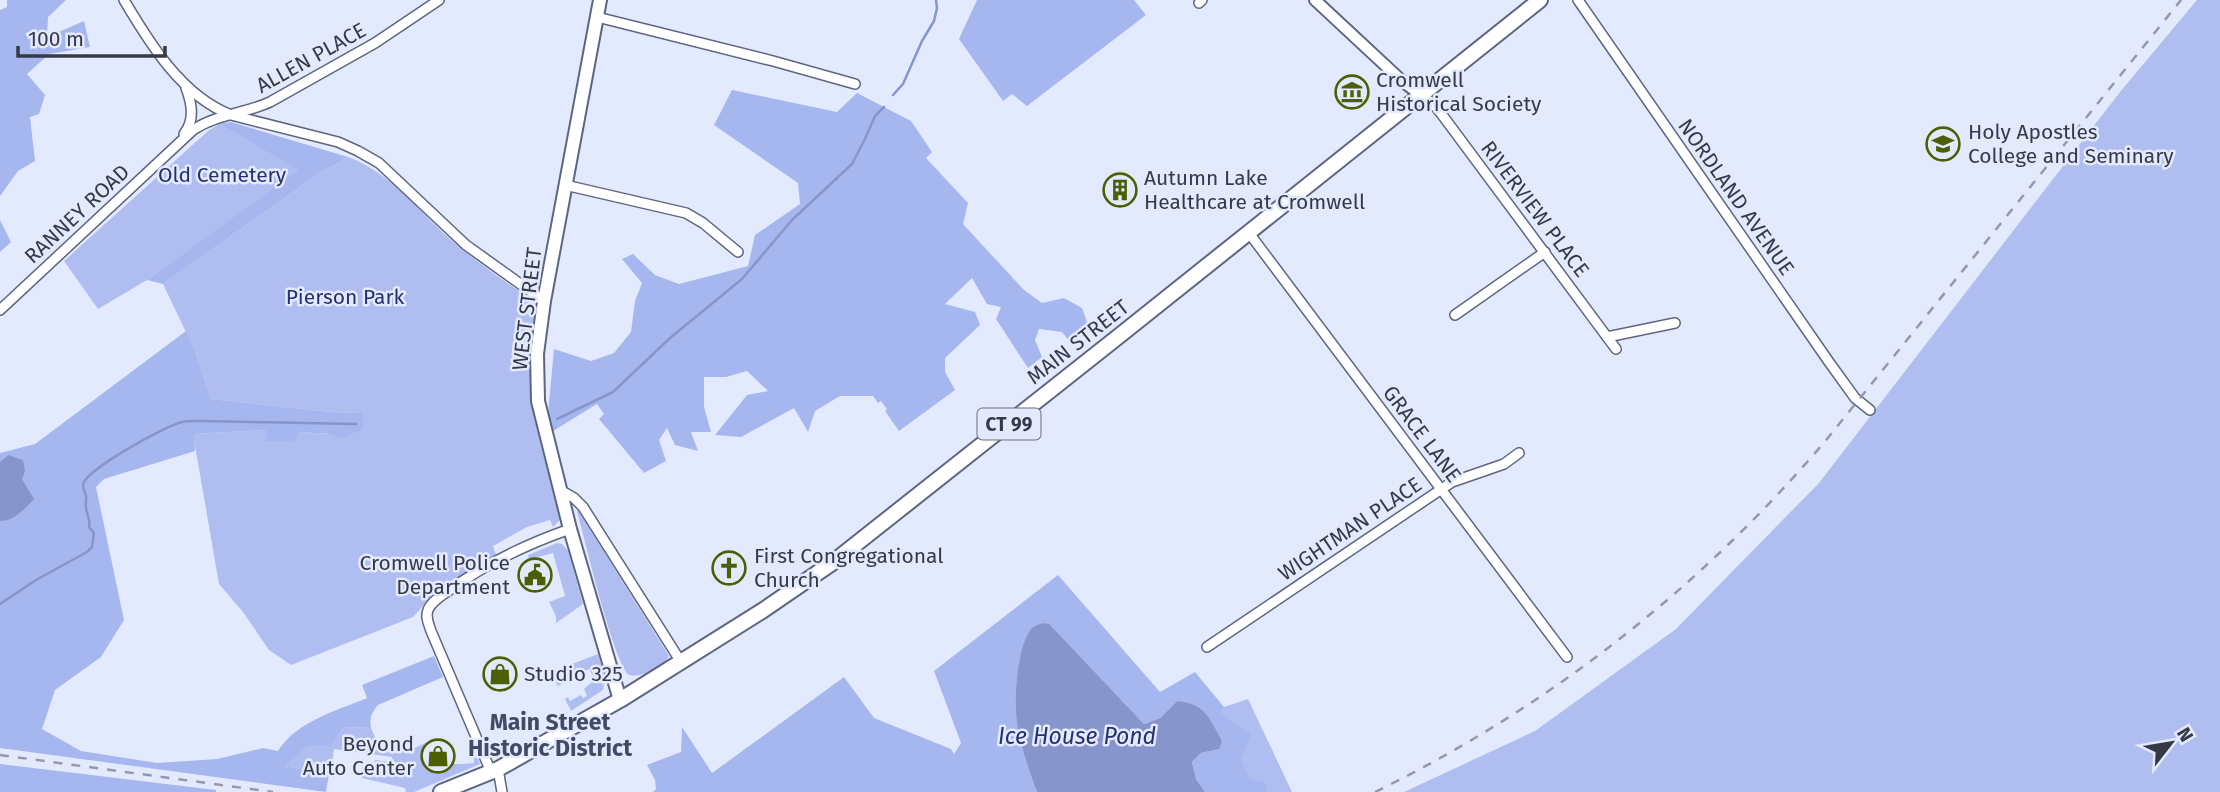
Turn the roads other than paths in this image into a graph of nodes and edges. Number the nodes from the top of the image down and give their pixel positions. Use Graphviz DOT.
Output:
graph roads {
  1 [pos="124,0"];
  2 [pos="439,0"];
  3 [pos="600,0"];
  4 [pos="1315,0"];
  5 [pos="1540,0"];
  6 [pos="1578,0"];
  7 [pos="597,17"];
  8 [pos="855,84"];
  9 [pos="186,86"];
  10 [pos="1421,95"];
  11 [pos="231,115"];
  12 [pos="177,143"];
  13 [pos="565,185"];
  14 [pos="1249,233"];
  15 [pos="1545,251"];
  16 [pos="738,252"];
  17 [pos="544,301"];
  18 [pos="0,310"];
  19 [pos="1455,315"];
  20 [pos="1675,323"];
  21 [pos="1607,337"];
  22 [pos="1616,349"];
  23 [pos="1870,410"];
  24 [pos="1519,453"];
  25 [pos="1441,489"];
  26 [pos="560,490"];
  27 [pos="570,528"];
  28 [pos="1207,647"];
  29 [pos="1567,657"];
  30 [pos="681,662"];
  31 [pos="620,701"];
  32 [pos="495,770"];
  33 [pos="441,792"];
  34 [pos="502,792"];
  1 -- 9 [label="street"];
  2 -- 11 [label="street, ALLEN PLACE"];
  3 -- 7 [label="main road, WEST STREET"];
  4 -- 10 [label="street"];
  5 -- 10 [label="main road, MAIN STREET / CT 99"];
  6 -- 23 [label="street, NORDLAND AVENUE"];
  7 -- 8 [label="street"];
  7 -- 13 [label="main road, WEST STREET"];
  9 -- 11 [label="street"];
  9 -- 12 [label="street, RANNEY ROAD"];
  10 -- 14 [label="main road, MAIN STREET / CT 99"];
  10 -- 15 [label="street, RIVERVIEW PLACE"];
  11 -- 12 [label="street, RANNEY ROAD"];
  11 -- 17 [label="street"];
  12 -- 18 [label="street, RANNEY ROAD"];
  13 -- 16 [label="street"];
  13 -- 17 [label="main road, WEST STREET"];
  14 -- 25 [label="street, GRACE LANE"];
  14 -- 30 [label="main road, MAIN STREET / CT 99"];
  15 -- 19 [label="street"];
  15 -- 21 [label="street, RIVERVIEW PLACE"];
  17 -- 26 [label="main road, WEST STREET"];
  20 -- 21 [label="street"];
  21 -- 22 [label="street, RIVERVIEW PLACE"];
  24 -- 25 [label="street, WIGHTMAN PLACE"];
  25 -- 28 [label="street, WIGHTMAN PLACE"];
  25 -- 29 [label="street, GRACE LANE"];
  26 -- 27 [label="main road, WEST STREET"];
  26 -- 30 [label="street"];
  27 -- 31 [label="main road, WEST STREET"];
  27 -- 32 [label="street"];
  30 -- 31 [label="main road, MAIN STREET / CT 99"];
  31 -- 32 [label="main road, MAIN STREET / CT 99"];
  32 -- 33 [label="main road, MAIN STREET / CT 99"];
  32 -- 34 [label="street"];
}
